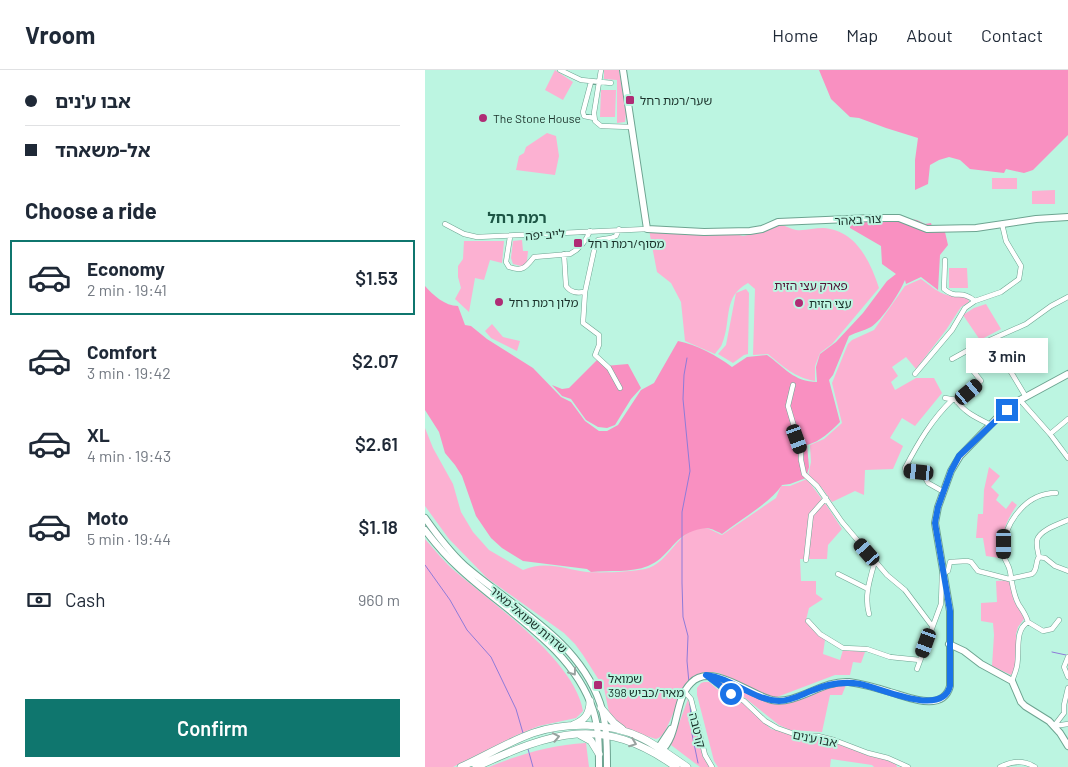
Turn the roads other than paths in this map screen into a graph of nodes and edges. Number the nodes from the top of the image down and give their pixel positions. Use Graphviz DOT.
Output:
graph roads {
  1 [pos="560,70"];
  2 [pos="601,70"];
  3 [pos="623,70"];
  4 [pos="591,82"];
  5 [pos="599,82"];
  6 [pos="611,83"];
  7 [pos="594,118"];
  8 [pos="631,126"];
  9 [pos="1068,217"];
  10 [pos="445,224"];
  11 [pos="1001,224"];
  12 [pos="619,229"];
  13 [pos="647,229"];
  14 [pos="590,231"];
  15 [pos="510,236"];
  16 [pos="563,254"];
  17 [pos="945,260"];
  18 [pos="585,292"];
  19 [pos="1068,297"];
  20 [pos="975,302"];
  21 [pos="952,359"];
  22 [pos="1008,367"];
  23 [pos="974,372"];
  24 [pos="915,374"];
  25 [pos="1068,374"];
  26 [pos="793,384"];
  27 [pos="620,388"];
  28 [pos="945,398"];
  29 [pos="1023,398"];
  30 [pos="955,400"];
  31 [pos="1068,419"];
  32 [pos="991,424"];
  33 [pos="1050,434"];
  34 [pos="1068,458"];
  35 [pos="944,492"];
  36 [pos="1056,493"];
  37 [pos="826,498"];
  38 [pos="425,518"];
  39 [pos="1068,520"];
  40 [pos="425,530"];
  41 [pos="1039,557"];
  42 [pos="806,560"];
  43 [pos="875,561"];
  44 [pos="1068,571"];
  45 [pos="944,572"];
  46 [pos="838,574"];
  47 [pos="1011,578"];
  48 [pos="867,590"];
  49 [pos="869,614"];
  50 [pos="1059,620"];
  51 [pos="808,621"];
  52 [pos="1029,622"];
  53 [pos="932,626"];
  54 [pos="949,644"];
  55 [pos="1068,657"];
  56 [pos="920,660"];
  57 [pos="917,669"];
  58 [pos="706,675"];
  59 [pos="1068,677"];
  60 [pos="1011,681"];
  61 [pos="1068,688"];
  62 [pos="685,692"];
  63 [pos="590,701"];
  64 [pos="601,708"];
  65 [pos="1068,724"];
  66 [pos="569,726"];
  67 [pos="1054,726"];
  68 [pos="598,731"];
  69 [pos="606,732"];
  70 [pos="627,732"];
  71 [pos="575,734"];
  72 [pos="515,745"];
  73 [pos="1068,746"];
  74 [pos="660,751"];
  75 [pos="599,754"];
  76 [pos="461,767"];
  77 [pos="476,767"];
  78 [pos="599,767"];
  79 [pos="607,767"];
  80 [pos="675,767"];
  81 [pos="687,767"];
  82 [pos="712,767"];
  83 [pos="908,767"];
  84 [pos="1000,767"];
  85 [pos="1035,767"];
  1 -- 4 [label="street"];
  2 -- 5 [label="street"];
  3 -- 8 [label="street"];
  4 -- 5 [label="street"];
  4 -- 7 [label="street"];
  5 -- 6 [label="street"];
  5 -- 7 [label="street"];
  7 -- 8 [label="street"];
  8 -- 13 [label="street"];
  9 -- 11 [label="street, צור באהר"];
  10 -- 15 [label="street, לייב יפה"];
  11 -- 13 [label="street, צור באהר"];
  11 -- 20 [label="street"];
  12 -- 13 [label="street, לייב יפה"];
  12 -- 14 [label="street, לייב יפה"];
  12 -- 18 [label="street"];
  14 -- 15 [label="street, לייב יפה"];
  14 -- 16 [label="street"];
  15 -- 16 [label="street"];
  16 -- 18 [label="street"];
  17 -- 20 [label="street"];
  18 -- 27 [label="street"];
  19 -- 21 [label="street"];
  20 -- 24 [label="street"];
  22 -- 29 [label="street"];
  23 -- 30 [label="street"];
  25 -- 29 [label="street"];
  26 -- 37 [label="street"];
  28 -- 30 [label="street"];
  29 -- 32 [label="street"];
  29 -- 33 [label="street"];
  30 -- 32 [label="street"];
  30 -- 35 [label="street"];
  31 -- 33 [label="street"];
  32 -- 35 [label="street"];
  33 -- 34 [label="street"];
  35 -- 45 [label="street"];
  36 -- 47 [label="street"];
  37 -- 42 [label="street"];
  37 -- 43 [label="street"];
  38 -- 64 [label="street, שדרות שמואל מאיר"];
  39 -- 41 [label="street"];
  40 -- 63 [label="street, שדרות שמואל מאיר, one-way"];
  41 -- 44 [label="street"];
  41 -- 47 [label="street"];
  43 -- 48 [label="street"];
  43 -- 53 [label="street"];
  45 -- 47 [label="street"];
  45 -- 53 [label="street"];
  45 -- 54 [label="street"];
  46 -- 48 [label="street"];
  47 -- 52 [label="street"];
  48 -- 49 [label="street"];
  50 -- 52 [label="street"];
  51 -- 56 [label="street"];
  52 -- 60 [label="street"];
  53 -- 56 [label="street"];
  54 -- 58 [label="street"];
  54 -- 60 [label="street"];
  55 -- 59 [label="street"];
  56 -- 57 [label="street"];
  58 -- 62 [label="street"];
  58 -- 83 [label="street, אבו ע'נים"];
  60 -- 67 [label="street"];
  61 -- 67 [label="street"];
  62 -- 74 [label="street"];
  62 -- 82 [label="street, קרטבה"];
  63 -- 66 [label="main road"];
  63 -- 68 [label="street, שדרות שמואל מאיר"];
  64 -- 69 [label="street, שדרות שמואל מאיר"];
  64 -- 70 [label="main road"];
  65 -- 67 [label="street"];
  66 -- 68 [label="main road"];
  66 -- 72 [label="main road"];
  67 -- 73 [label="street"];
  68 -- 69 [label="main road"];
  68 -- 71 [label="main road"];
  68 -- 75 [label="street, שדרות שמואל מאיר"];
  69 -- 70 [label="main road"];
  69 -- 74 [label="main road, one-way"];
  69 -- 79 [label="street, שדרות שמואל מאיר"];
  70 -- 74 [label="main road"];
  72 -- 71 [label="main road, one-way"];
  71 -- 75 [label="main road"];
  72 -- 76 [label="main road"];
  72 -- 77 [label="main road"];
  74 -- 80 [label="main road"];
  74 -- 81 [label="main road"];
  75 -- 78 [label="street, שדרות שמואל מאיר"];
  84 -- 85 [label="street"];
}
